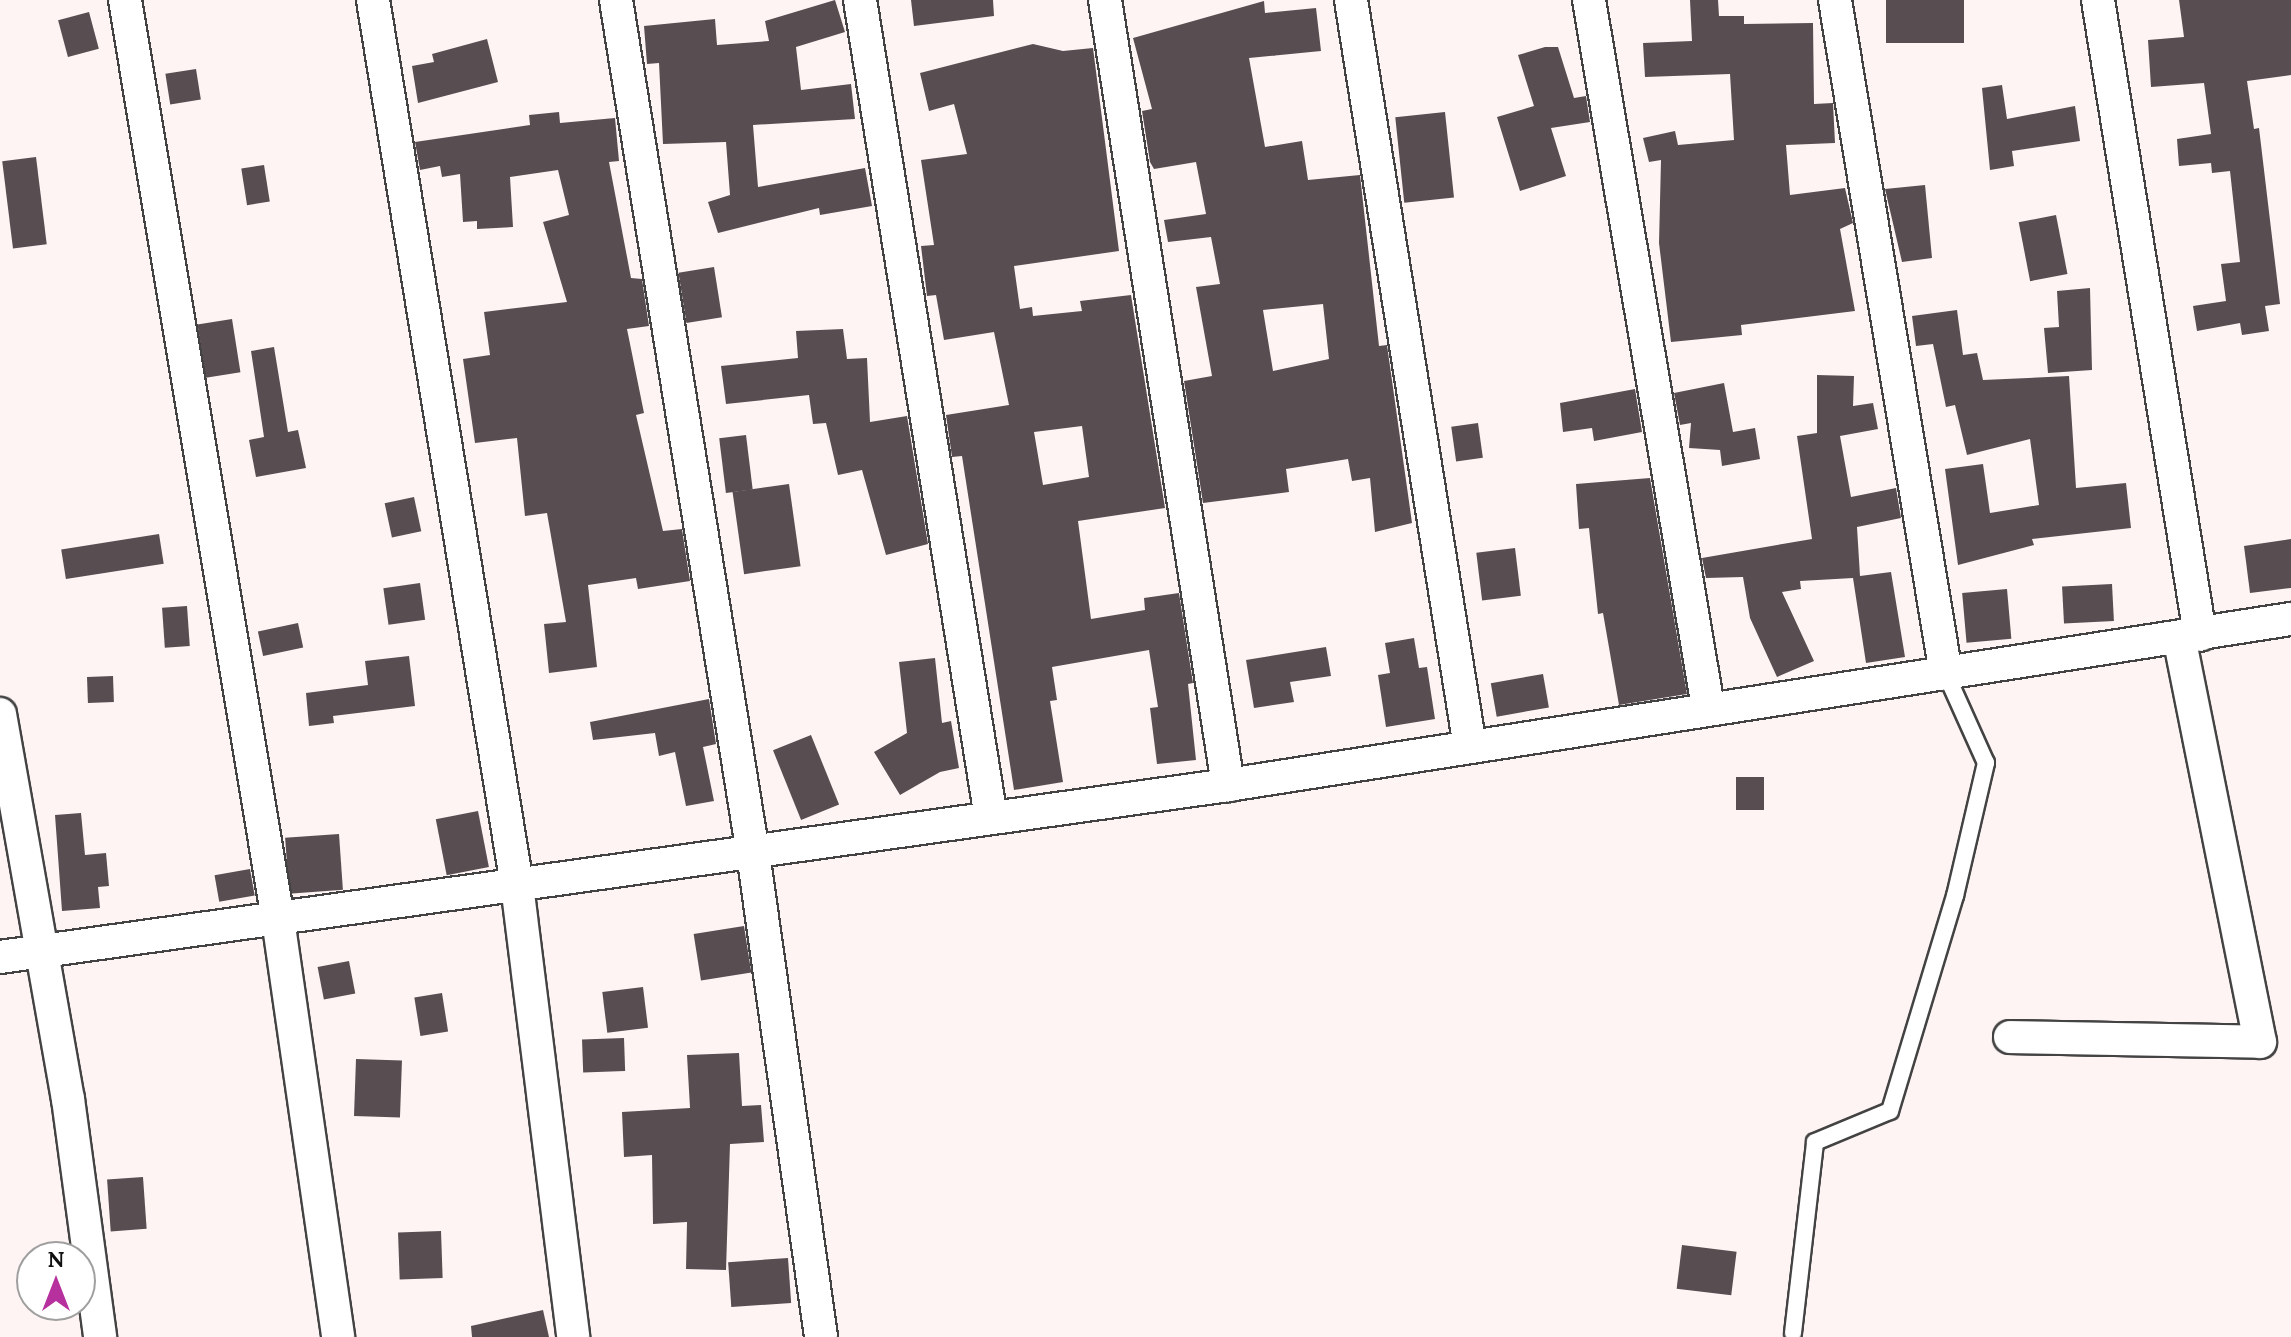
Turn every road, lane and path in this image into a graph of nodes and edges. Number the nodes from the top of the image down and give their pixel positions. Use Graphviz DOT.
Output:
graph roads {
  1 [pos="125,0"];
  2 [pos="373,0"];
  3 [pos="616,0"];
  4 [pos="860,0"];
  5 [pos="1105,0"];
  6 [pos="1351,0"];
  7 [pos="1589,0"];
  8 [pos="1835,0"];
  9 [pos="2098,0"];
  10 [pos="2291,619"];
  11 [pos="2190,636"];
  12 [pos="1946,674"];
  13 [pos="1708,707"];
  14 [pos="0,714"];
  15 [pos="1470,747"];
  16 [pos="1228,785"];
  17 [pos="991,818"];
  18 [pos="753,853"];
  19 [pos="517,885"];
  20 [pos="278,919"];
  21 [pos="38,952"];
  22 [pos="0,957"];
  23 [pos="2010,1037"];
  24 [pos="1793,1333"];
  25 [pos="100,1337"];
  26 [pos="338,1337"];
  27 [pos="573,1337"];
  28 [pos="821,1337"];
  1 -- 20 [label="street"];
  2 -- 19 [label="street"];
  3 -- 18 [label="street"];
  4 -- 17 [label="street"];
  5 -- 16 [label="street"];
  6 -- 15 [label="street"];
  7 -- 13 [label="street"];
  8 -- 12 [label="street"];
  9 -- 11 [label="street"];
  10 -- 11 [label="street"];
  11 -- 12 [label="street"];
  11 -- 23 [label="street"];
  12 -- 13 [label="street"];
  12 -- 24 [label="lane"];
  13 -- 15 [label="street"];
  14 -- 21 [label="street"];
  15 -- 16 [label="street"];
  16 -- 17 [label="street"];
  17 -- 18 [label="street"];
  18 -- 19 [label="street"];
  18 -- 28 [label="street"];
  19 -- 20 [label="street"];
  19 -- 27 [label="street"];
  20 -- 21 [label="street"];
  20 -- 26 [label="street"];
  21 -- 22 [label="street"];
  21 -- 25 [label="street"];
}
